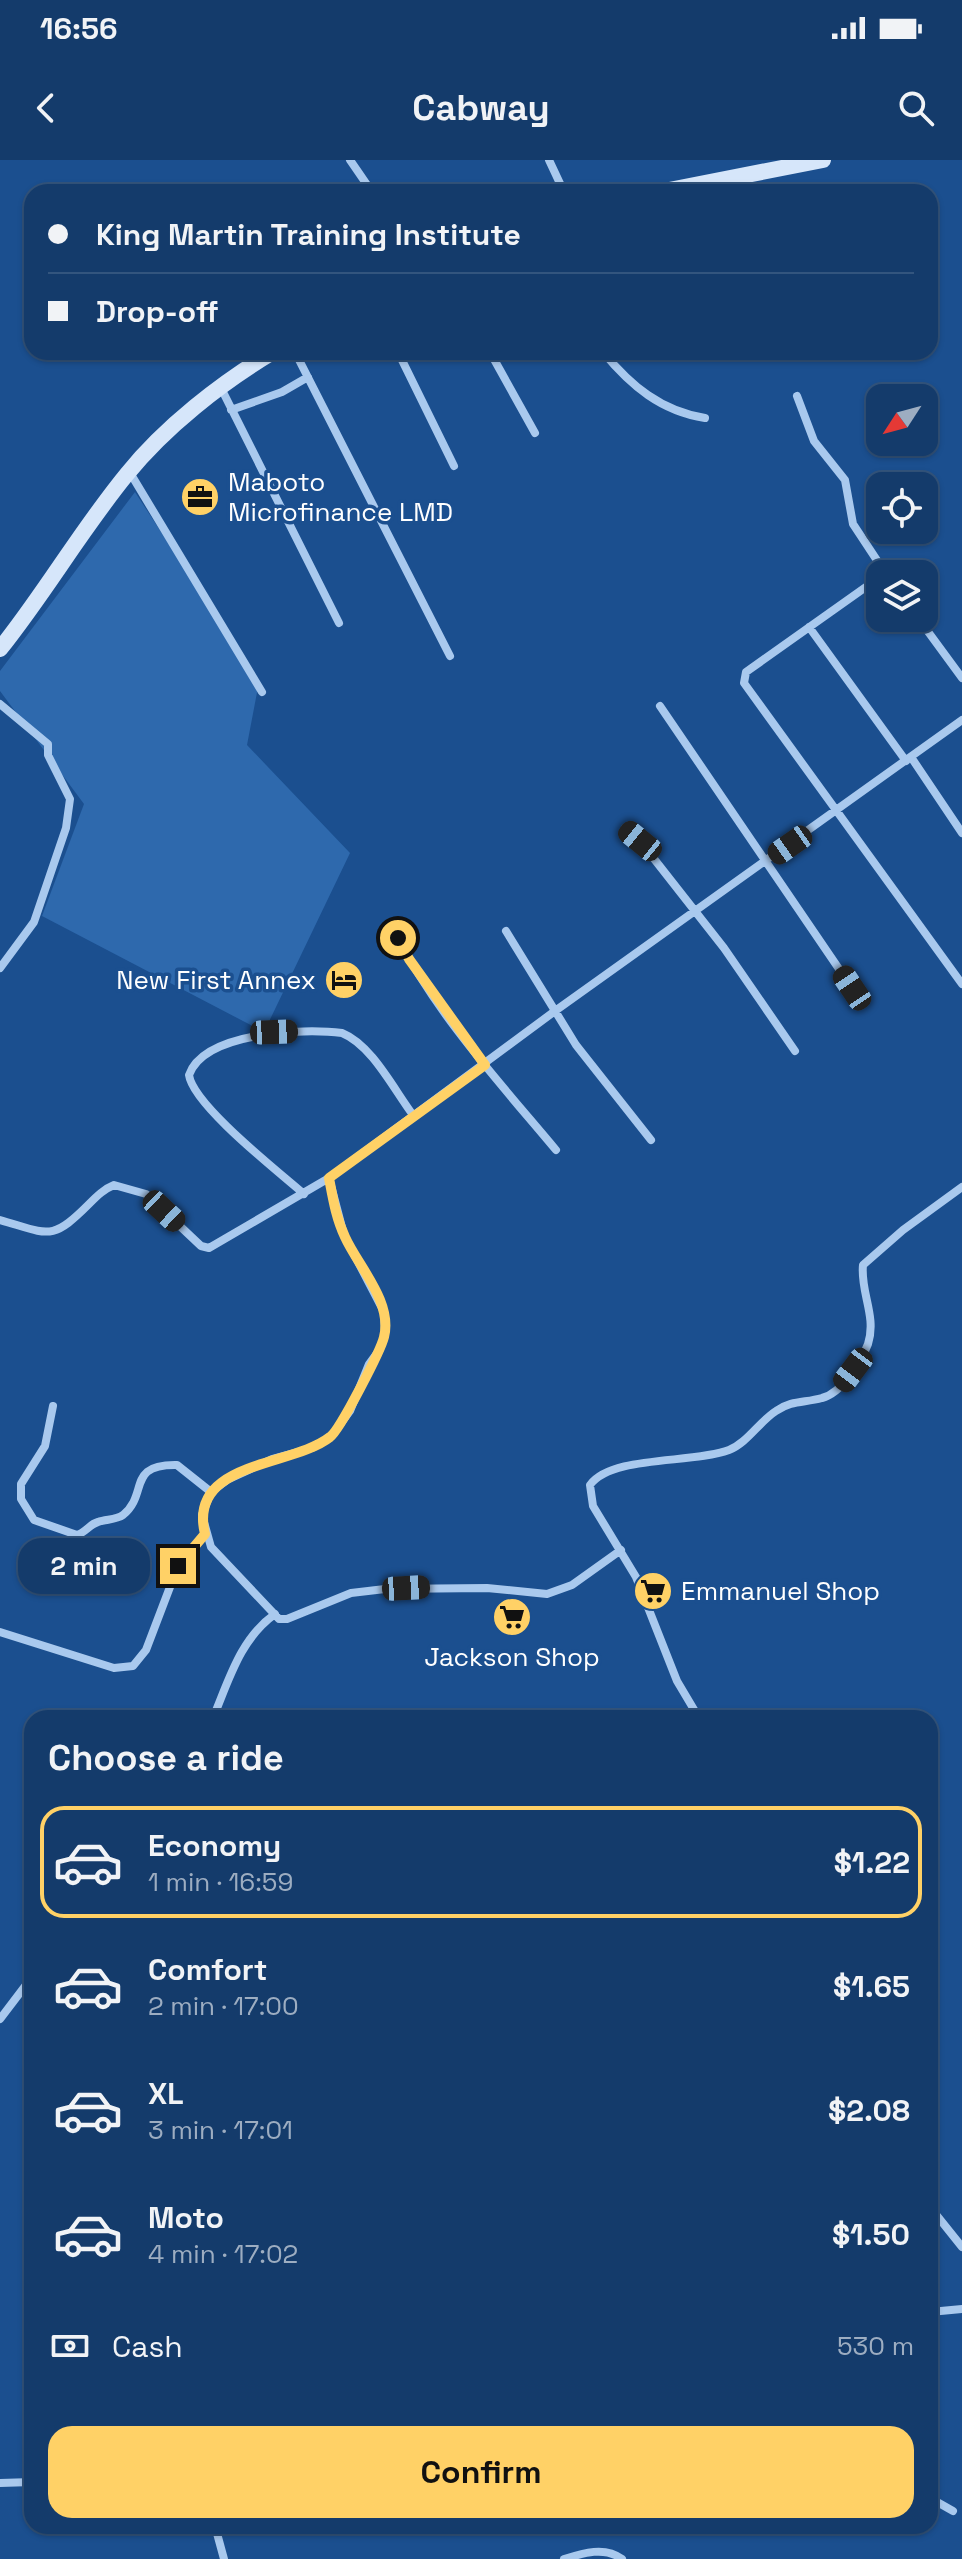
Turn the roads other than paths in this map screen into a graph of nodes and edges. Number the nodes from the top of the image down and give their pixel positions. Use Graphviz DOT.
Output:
graph roads {
  1 [pos="350,160"];
  2 [pos="549,160"];
  3 [pos="823,160"];
  4 [pos="366,184"];
  5 [pos="560,184"];
  6 [pos="700,184"];
  7 [pos="260,360"];
  8 [pos="299,360"];
  9 [pos="402,360"];
  10 [pos="494,360"];
  11 [pos="612,360"];
  12 [pos="308,377"];
  13 [pos="221,388"];
  14 [pos="797,396"];
  15 [pos="231,410"];
  16 [pos="705,418"];
  17 [pos="535,433"];
  18 [pos="454,466"];
  19 [pos="129,471"];
  20 [pos="876,560"];
  21 [pos="866,587"];
  22 [pos="339,623"];
  23 [pos="809,627"];
  24 [pos="928,632"];
  25 [pos="0,649"];
  26 [pos="450,656"];
  27 [pos="962,678"];
  28 [pos="262,692"];
  29 [pos="0,704"];
  30 [pos="660,706"];
  31 [pos="962,720"];
  32 [pos="908,759"];
  33 [pos="838,811"];
  34 [pos="625,828"];
  35 [pos="962,833"];
  36 [pos="766,862"];
  37 [pos="695,911"];
  38 [pos="506,931"];
  39 [pos="398,938"];
  40 [pos="0,968"];
  41 [pos="962,984"];
  42 [pos="852,988"];
  43 [pos="555,1011"];
  44 [pos="795,1051"];
  45 [pos="485,1065"];
  46 [pos="413,1115"];
  47 [pos="651,1140"];
  48 [pos="556,1150"];
  49 [pos="329,1178"];
  50 [pos="962,1187"];
  51 [pos="304,1194"];
  52 [pos="0,1220"];
  53 [pos="53,1406"];
  54 [pos="211,1492"];
  55 [pos="205,1534"];
  56 [pos="621,1550"];
  57 [pos="275,1614"];
  58 [pos="0,1632"];
  59 [pos="217,1710"];
  60 [pos="694,1710"];
  61 [pos="24,1988"];
  62 [pos="0,2019"];
  63 [pos="938,2217"];
  64 [pos="962,2247"];
  65 [pos="962,2309"];
  66 [pos="938,2311"];
  67 [pos="24,2482"];
  68 [pos="0,2483"];
  69 [pos="938,2503"];
  70 [pos="953,2511"];
  71 [pos="217,2534"];
  72 [pos="224,2559"];
  73 [pos="564,2559"];
  74 [pos="622,2559"];
  1 -- 4 [label="street"];
  2 -- 5 [label="street"];
  3 -- 6 [label="main road"];
  7 -- 13 [label="main road"];
  8 -- 12 [label="street"];
  9 -- 18 [label="street"];
  10 -- 17 [label="street"];
  11 -- 16 [label="street"];
  12 -- 15 [label="street"];
  12 -- 26 [label="street"];
  13 -- 15 [label="street"];
  13 -- 19 [label="main road"];
  14 -- 20 [label="street"];
  15 -- 22 [label="street"];
  19 -- 25 [label="main road"];
  19 -- 28 [label="street"];
  21 -- 23 [label="street"];
  23 -- 32 [label="street"];
  23 -- 33 [label="street"];
  24 -- 27 [label="street"];
  29 -- 40 [label="street"];
  30 -- 36 [label="street"];
  31 -- 32 [label="street"];
  32 -- 33 [label="street"];
  32 -- 35 [label="street"];
  33 -- 36 [label="street"];
  33 -- 41 [label="street"];
  34 -- 37 [label="street"];
  36 -- 37 [label="street"];
  36 -- 42 [label="street"];
  37 -- 43 [label="street"];
  37 -- 44 [label="street"];
  38 -- 43 [label="street"];
  39 -- 45 [label="street"];
  43 -- 45 [label="street"];
  43 -- 47 [label="street"];
  45 -- 46 [label="street"];
  45 -- 48 [label="street"];
  46 -- 49 [label="street"];
  46 -- 51 [label="street"];
  49 -- 51 [label="street"];
  49 -- 54 [label="street"];
  50 -- 56 [label="street"];
  51 -- 52 [label="street"];
  53 -- 54 [label="street"];
  54 -- 55 [label="street"];
  55 -- 57 [label="street"];
  55 -- 58 [label="street"];
  56 -- 57 [label="street"];
  56 -- 60 [label="street"];
  57 -- 59 [label="street"];
  61 -- 62 [label="street"];
  63 -- 64 [label="street"];
  65 -- 66 [label="street"];
  67 -- 68 [label="street"];
  69 -- 70 [label="street"];
  71 -- 72 [label="street"];
  73 -- 74 [label="street"];
}
